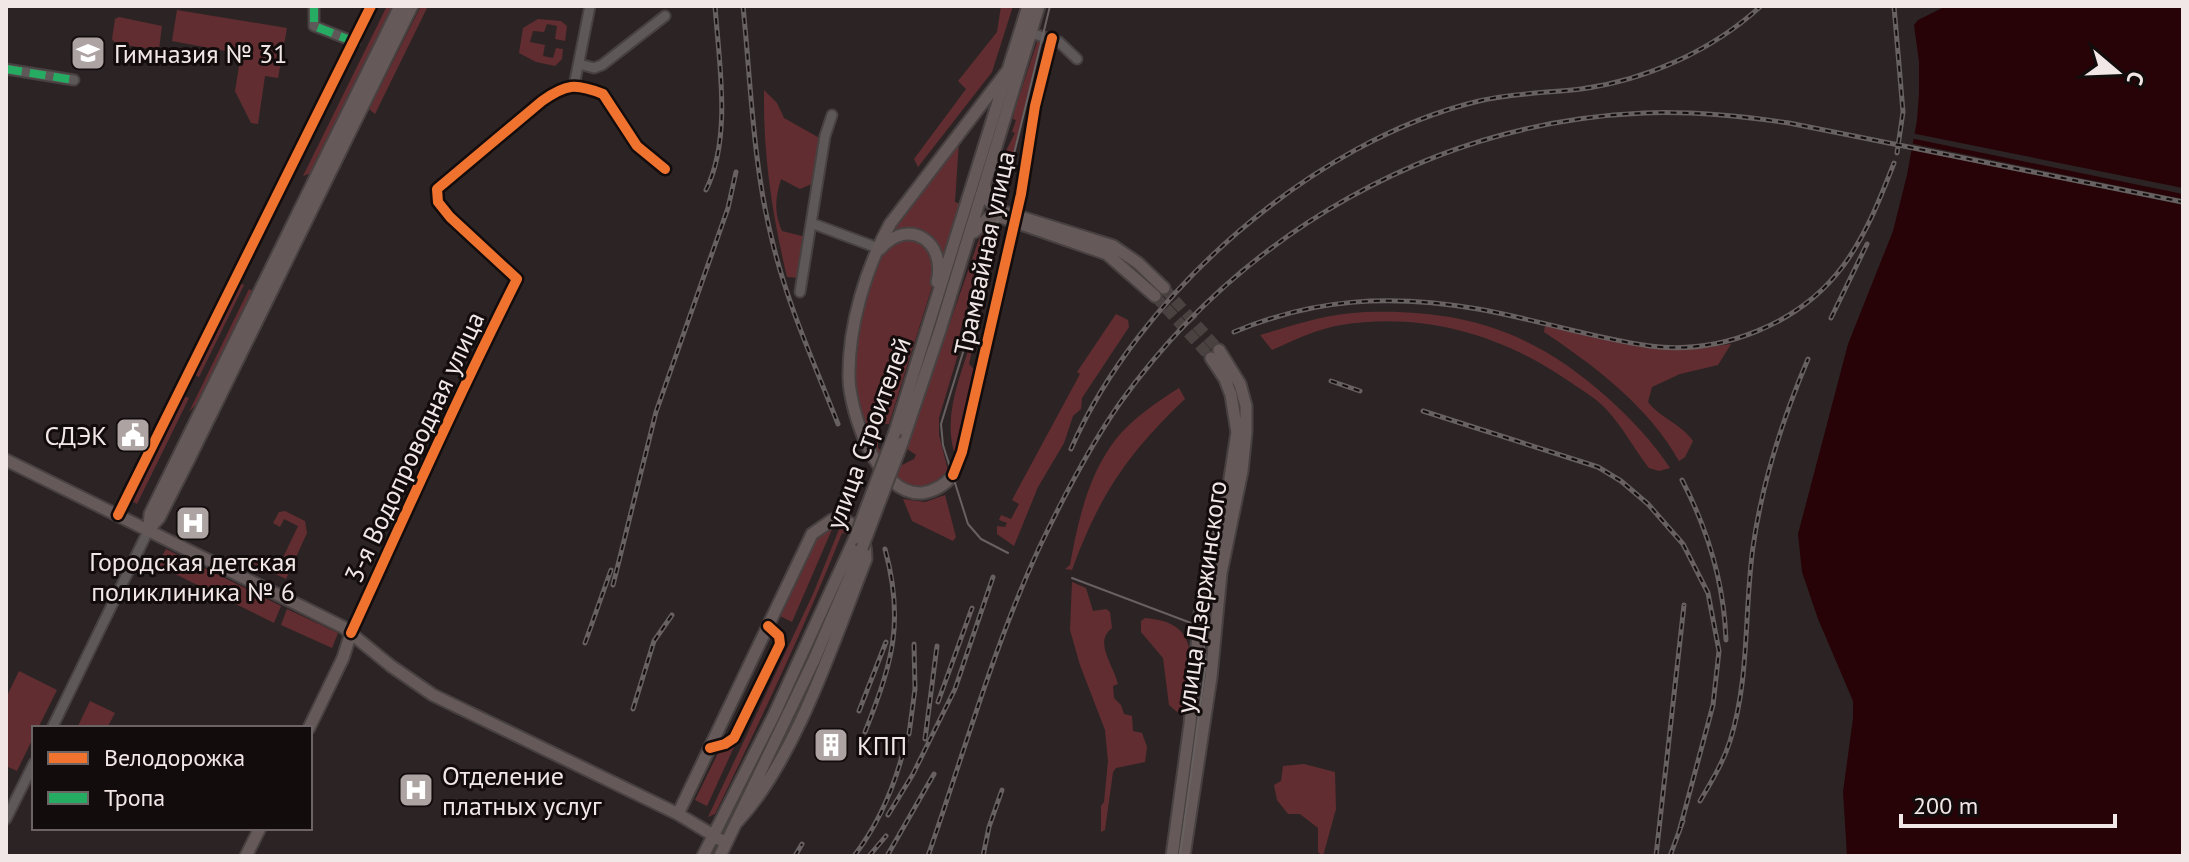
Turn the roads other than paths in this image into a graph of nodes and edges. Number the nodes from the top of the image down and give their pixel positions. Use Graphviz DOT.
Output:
graph roads {
  1 [pos="314,6"];
  2 [pos="371,6"];
  3 [pos="400,6"];
  4 [pos="412,6"];
  5 [pos="590,6"];
  6 [pos="1028,6"];
  7 [pos="1039,6"];
  8 [pos="665,16"];
  9 [pos="1031,33"];
  10 [pos="1052,38"];
  11 [pos="355,42"];
  12 [pos="1077,59"];
  13 [pos="579,64"];
  14 [pos="1011,66"];
  15 [pos="6,69"];
  16 [pos="74,80"];
  17 [pos="574,86"];
  18 [pos="832,115"];
  19 [pos="665,169"];
  20 [pos="986,182"];
  21 [pos="1016,219"];
  22 [pos="811,223"];
  23 [pos="967,243"];
  24 [pos="878,248"];
  25 [pos="872,264"];
  26 [pos="800,292"];
  27 [pos="1160,292"];
  28 [pos="901,416"];
  29 [pos="899,438"];
  30 [pos="6,460"];
  31 [pos="953,475"];
  32 [pos="118,515"];
  33 [pos="149,529"];
  34 [pos="858,543"];
  35 [pos="768,626"];
  36 [pos="351,633"];
  37 [pos="53,726"];
  38 [pos="310,726"];
  39 [pos="710,748"];
  40 [pos="32,767"];
  41 [pos="678,814"];
  42 [pos="6,819"];
  43 [pos="738,821"];
  44 [pos="259,830"];
  45 [pos="713,834"];
  46 [pos="726,843"];
  47 [pos="246,856"];
  48 [pos="703,856"];
  49 [pos="720,856"];
  50 [pos="1172,856"];
  51 [pos="1184,856"];
  1 -- 11 [label="street"];
  2 -- 11 [label="street"];
  3 -- 33 [label="main road"];
  4 -- 33 [label="main road"];
  5 -- 13 [label="street"];
  6 -- 14 [label="main road, улица Строителей"];
  7 -- 9 [label="main road, улица Строителей"];
  8 -- 13 [label="street"];
  9 -- 10 [label="street"];
  9 -- 20 [label="main road, улица Строителей"];
  10 -- 12 [label="street"];
  10 -- 21 [label="street, Трамвайная улица"];
  11 -- 32 [label="street"];
  13 -- 17 [label="street"];
  14 -- 24 [label="main road"];
  14 -- 28 [label="main road, улица Строителей"];
  15 -- 16 [label="street"];
  17 -- 19 [label="street"];
  17 -- 36 [label="street, 3-я Водопроводная улица"];
  18 -- 22 [label="street"];
  20 -- 21 [label="main road, Трамвайная улица"];
  20 -- 23 [label="main road, улица Строителей"];
  21 -- 23 [label="main road, Трамвайная улица"];
  21 -- 27 [label="main road"];
  21 -- 31 [label="street, Трамвайная улица"];
  22 -- 24 [label="street"];
  22 -- 26 [label="street"];
  23 -- 29 [label="main road, улица Строителей"];
  24 -- 25 [label="main road"];
  25 -- 28 [label="main road"];
  25 -- 31 [label="main road"];
  28 -- 29 [label="main road, улица Строителей"];
  29 -- 34 [label="main road, улица Строителей, bridge"];
  30 -- 32 [label="main road"];
  32 -- 33 [label="main road"];
  33 -- 36 [label="main road"];
  33 -- 37 [label="street"];
  34 -- 43 [label="main road, улица Строителей"];
  34 -- 45 [label="main road, улица Строителей"];
  35 -- 39 [label="main road"];
  35 -- 39 [label="street"];
  35 -- 43 [label="main road"];
  36 -- 38 [label="main road"];
  36 -- 41 [label="main road"];
  39 -- 41 [label="main road"];
  40 -- 42 [label="street"];
  41 -- 45 [label="main road"];
  43 -- 46 [label="main road, улица Строителей"];
  44 -- 47 [label="main road"];
  45 -- 46 [label="main road"];
  45 -- 48 [label="main road, улица Строителей"];
  46 -- 49 [label="main road, улица Строителей"];
  50 -- 51 [label="main road, улица Дзержинского"];
}
